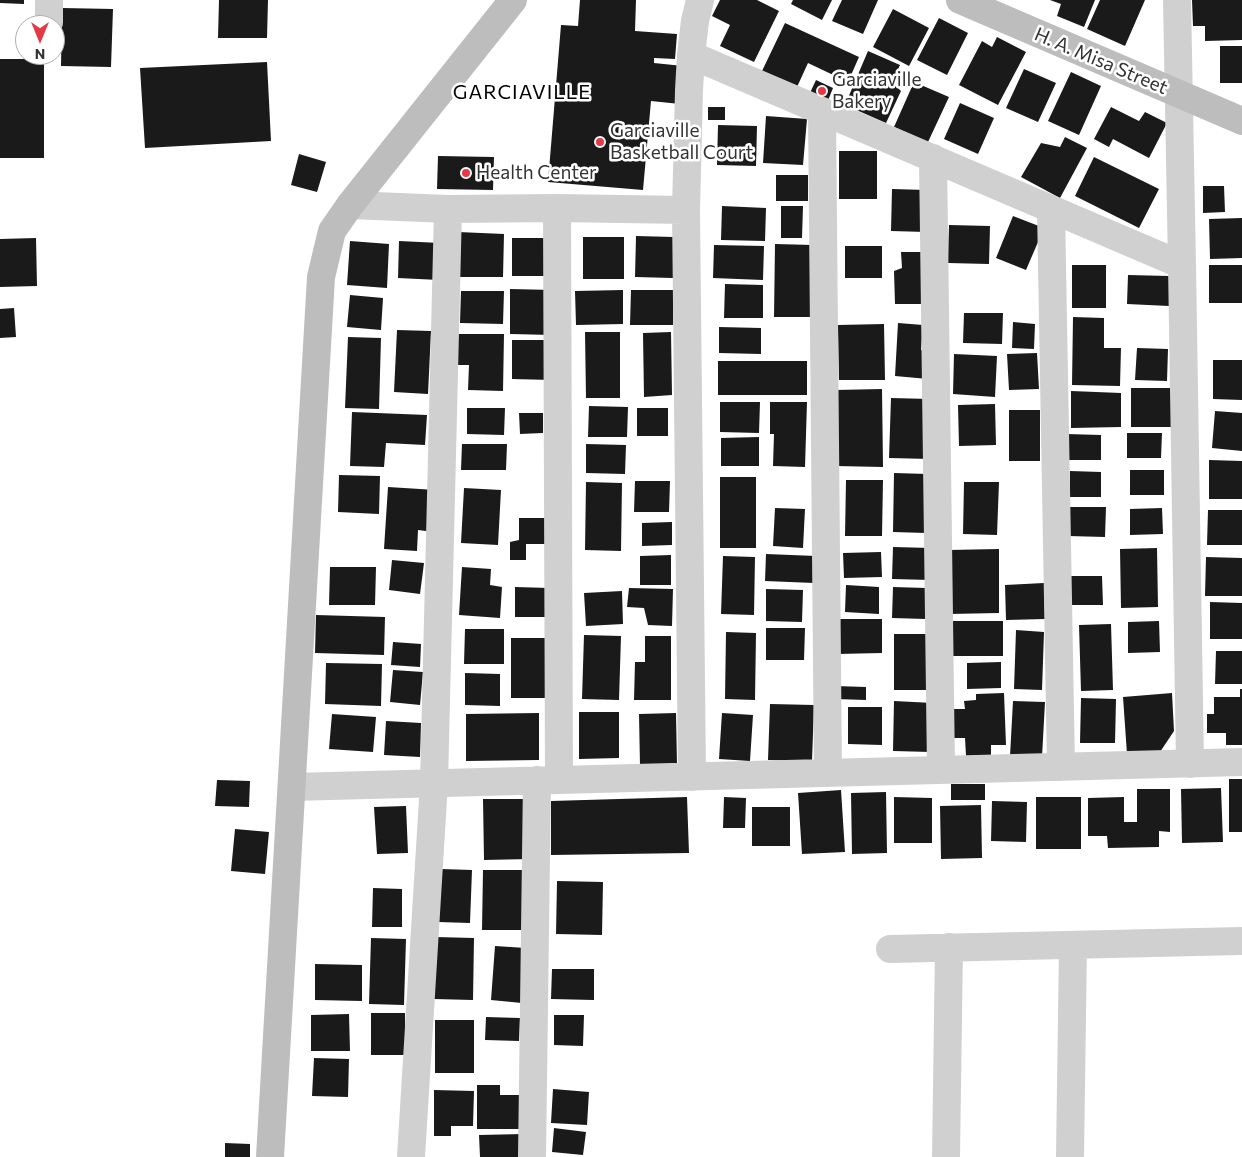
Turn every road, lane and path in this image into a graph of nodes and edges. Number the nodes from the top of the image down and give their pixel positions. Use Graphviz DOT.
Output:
graph roads {
  1 [pos="513,0"];
  2 [pos="700,0"];
  3 [pos="960,0"];
  4 [pos="1177,0"];
  5 [pos="691,55"];
  6 [pos="1178,94"];
  7 [pos="822,111"];
  8 [pos="1242,121"];
  9 [pos="933,158"];
  10 [pos="350,205"];
  11 [pos="557,208"];
  12 [pos="448,209"];
  13 [pos="1051,209"];
  14 [pos="686,210"];
  15 [pos="1182,265"];
  16 [pos="1242,762"];
  17 [pos="1190,764"];
  18 [pos="1061,767"];
  19 [pos="941,770"];
  20 [pos="828,773"];
  21 [pos="692,776"];
  22 [pos="548,780"];
  23 [pos="434,783"];
  24 [pos="292,787"];
  25 [pos="1242,941"];
  26 [pos="1073,945"];
  27 [pos="890,948"];
  28 [pos="949,948"];
  29 [pos="270,1157"];
  30 [pos="411,1157"];
  31 [pos="532,1157"];
  32 [pos="946,1157"];
  33 [pos="1070,1157"];
  1 -- 10 [label="street"];
  2 -- 5 [label="street"];
  3 -- 6 [label="street, H. A. Misa Street"];
  4 -- 6 [label="street"];
  5 -- 7 [label="street"];
  5 -- 14 [label="street"];
  6 -- 8 [label="street, H. A. Misa Street"];
  6 -- 15 [label="street"];
  7 -- 9 [label="street"];
  7 -- 20 [label="street"];
  9 -- 13 [label="street"];
  9 -- 19 [label="street"];
  10 -- 12 [label="street"];
  10 -- 24 [label="street"];
  11 -- 12 [label="street"];
  11 -- 14 [label="street"];
  11 -- 22 [label="street"];
  12 -- 23 [label="street"];
  13 -- 15 [label="street"];
  13 -- 18 [label="street"];
  14 -- 21 [label="street"];
  15 -- 17 [label="street"];
  16 -- 17 [label="street"];
  17 -- 18 [label="street"];
  18 -- 19 [label="street"];
  19 -- 20 [label="street"];
  20 -- 21 [label="street"];
  21 -- 22 [label="street"];
  22 -- 23 [label="street"];
  22 -- 31 [label="street"];
  23 -- 24 [label="street"];
  23 -- 30 [label="street"];
  24 -- 29 [label="street"];
  25 -- 26 [label="street"];
  26 -- 28 [label="street"];
  26 -- 33 [label="street"];
  27 -- 28 [label="street"];
  28 -- 32 [label="street"];
}
